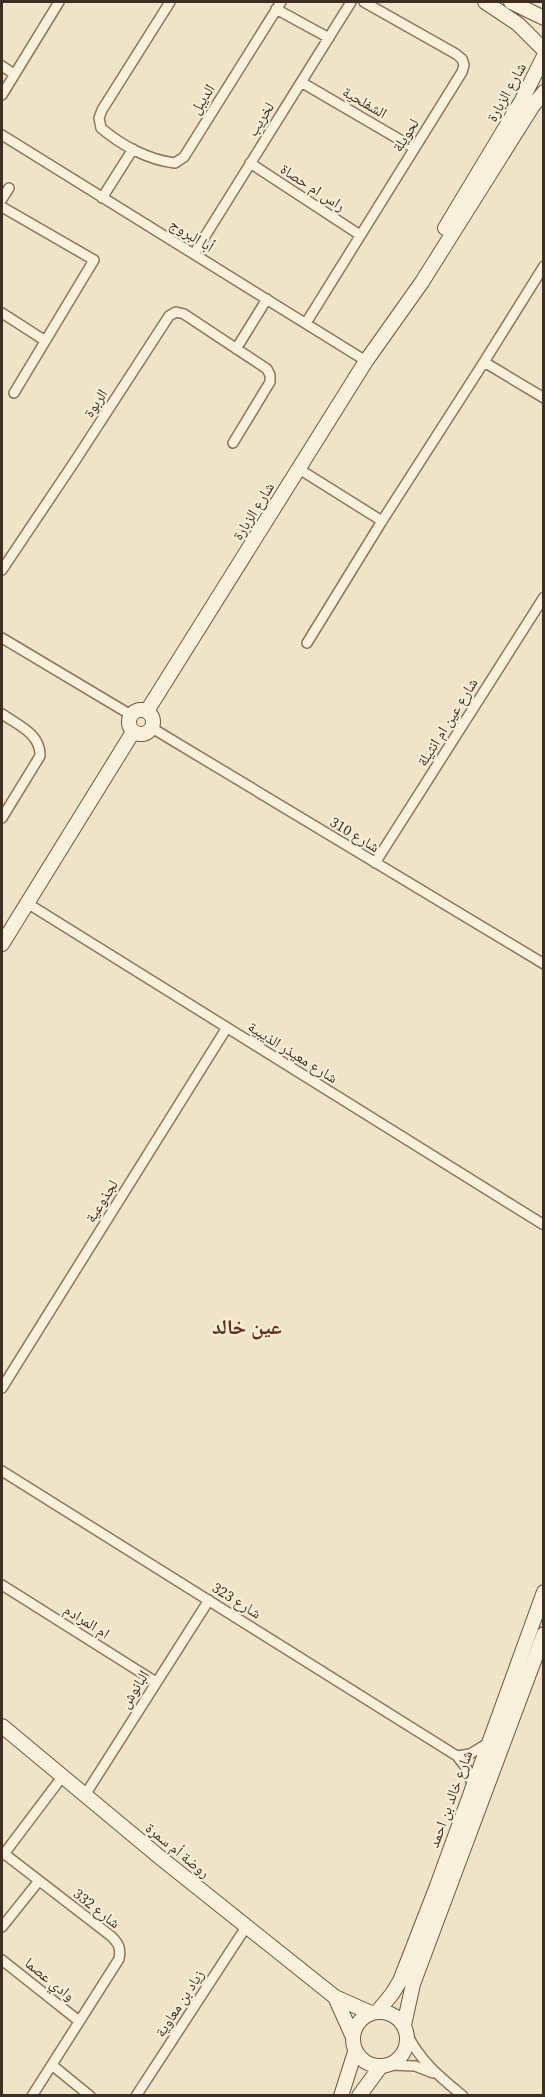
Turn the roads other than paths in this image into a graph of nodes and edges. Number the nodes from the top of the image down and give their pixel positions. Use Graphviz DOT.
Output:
graph roads {
  1 [pos="59,2"];
  2 [pos="170,2"];
  3 [pos="351,2"];
  4 [pos="364,2"];
  5 [pos="484,2"];
  6 [pos="512,2"];
  7 [pos="278,5"];
  8 [pos="543,18"];
  9 [pos="329,38"];
  10 [pos="543,49"];
  11 [pos="2,66"];
  12 [pos="14,74"];
  13 [pos="301,82"];
  14 [pos="543,92"];
  15 [pos="2,95"];
  16 [pos="2,135"];
  17 [pos="414,148"];
  18 [pos="133,150"];
  19 [pos="250,163"];
  20 [pos="9,188"];
  21 [pos="102,198"];
  22 [pos="2,199"];
  23 [pos="2,207"];
  24 [pos="360,235"];
  25 [pos="194,254"];
  26 [pos="543,266"];
  27 [pos="267,299"];
  28 [pos="2,313"];
  29 [pos="306,324"];
  30 [pos="388,329"];
  31 [pos="44,340"];
  32 [pos="236,349"];
  33 [pos="366,361"];
  34 [pos="484,362"];
  35 [pos="14,393"];
  36 [pos="543,398"];
  37 [pos="233,443"];
  38 [pos="298,469"];
  39 [pos="382,521"];
  40 [pos="2,570"];
  41 [pos="543,597"];
  42 [pos="2,638"];
  43 [pos="307,643"];
  44 [pos="147,711"];
  45 [pos="2,714"];
  46 [pos="131,715"];
  47 [pos="152,728"];
  48 [pos="133,732"];
  49 [pos="2,818"];
  50 [pos="375,863"];
  51 [pos="27,903"];
  52 [pos="2,944"];
  53 [pos="543,964"];
  54 [pos="226,1029"];
  55 [pos="543,1226"];
  56 [pos="2,1388"];
  57 [pos="2,1471"];
  58 [pos="2,1586"];
  59 [pos="543,1592"];
  60 [pos="208,1600"];
  61 [pos="543,1634"];
  62 [pos="540,1647"];
  63 [pos="156,1682"];
  64 [pos="2,1726"];
  65 [pos="488,1743"];
  66 [pos="457,1756"];
  67 [pos="62,1777"];
  68 [pos="472,1784"];
  69 [pos="85,1795"];
  70 [pos="3,1853"];
  71 [pos="38,1882"];
  72 [pos="246,1927"];
  73 [pos="2,1928"];
  74 [pos="2,1960"];
  75 [pos="335,1997"];
  76 [pos="375,2012"];
  77 [pos="79,2021"];
  78 [pos="406,2030"];
  79 [pos="352,2035"];
  80 [pos="356,2052"];
  81 [pos="52,2065"];
  82 [pos="386,2066"];
  83 [pos="438,2075"];
  84 [pos="32,2096"];
  85 [pos="90,2096"];
  86 [pos="136,2096"];
  87 [pos="340,2096"];
  88 [pos="358,2096"];
  89 [pos="463,2096"];
  1 -- 12 [label="street"];
  2 -- 18 [label="street, الديبل"];
  3 -- 9 [label="street, لخريب"];
  4 -- 17 [label="street, لحويلة"];
  5 -- 10 [label="street"];
  6 -- 8 [label="street"];
  7 -- 9 [label="street, الديبل"];
  7 -- 18 [label="street, الديبل"];
  9 -- 13 [label="street, لخريب"];
  10 -- 30 [label="street, شارع الزبارة"];
  11 -- 12 [label="street"];
  12 -- 15 [label="street"];
  13 -- 17 [label="street, الشفلحية"];
  13 -- 19 [label="street, لخريب"];
  14 -- 30 [label="street, شارع الزبارة"];
  16 -- 21 [label="street, أبا البروج"];
  17 -- 24 [label="street, لحويلة"];
  18 -- 21 [label="street"];
  19 -- 24 [label="street, راس ام حصاة"];
  19 -- 25 [label="street, لخريب"];
  20 -- 22 [label="street"];
  21 -- 25 [label="street, أبا البروج"];
  23 -- 31 [label="street"];
  24 -- 29 [label="street, لحويلة"];
  25 -- 27 [label="street, أبا البروج"];
  26 -- 34 [label="street"];
  27 -- 29 [label="street, أبا البروج"];
  27 -- 32 [label="street"];
  28 -- 31 [label="street"];
  29 -- 33 [label="street, أبا البروج"];
  30 -- 33 [label="street, شارع الزبارة"];
  31 -- 35 [label="street"];
  32 -- 37 [label="street, الربوة"];
  32 -- 40 [label="street, الربوة"];
  33 -- 38 [label="street, شارع الزبارة"];
  34 -- 36 [label="street"];
  34 -- 39 [label="street"];
  38 -- 39 [label="street"];
  38 -- 44 [label="street, شارع الزبارة"];
  39 -- 43 [label="street"];
  41 -- 50 [label="street, شارع عين ام انثيلة"];
  42 -- 46 [label="street"];
  44 -- 46 [label="street"];
  44 -- 47 [label="street"];
  45 -- 49 [label="street"];
  46 -- 48 [label="street"];
  47 -- 48 [label="street"];
  47 -- 50 [label="street, شارع 310"];
  48 -- 51 [label="street"];
  50 -- 53 [label="street, شارع 310"];
  51 -- 52 [label="street"];
  51 -- 54 [label="street, شارع معيذر الذيبية"];
  54 -- 55 [label="street, شارع معيذر الذيبية"];
  54 -- 56 [label="street, لجذوعية"];
  57 -- 60 [label="street, شارع 323"];
  58 -- 63 [label="street, ام المرادم"];
  59 -- 65 [label="street, شارع خالد بن احمد"];
  60 -- 63 [label="street, البانوش"];
  60 -- 66 [label="street, شارع 323"];
  61 -- 62 [label="street, شارع خالد بن احمد"];
  62 -- 78 [label="street, شارع خالد بن احمد"];
  63 -- 69 [label="street, البانوش"];
  64 -- 67 [label="street, روضة أم سمرة"];
  65 -- 66 [label="street"];
  65 -- 68 [label="street, شارع خالد بن احمد"];
  66 -- 68 [label="street, شارع 323"];
  67 -- 69 [label="street, روضة أم سمرة"];
  67 -- 70 [label="street, شارع 332"];
  68 -- 76 [label="street, شارع خالد بن احمد"];
  69 -- 72 [label="street, روضة أم سمرة"];
  70 -- 71 [label="street, شارع 332"];
  71 -- 73 [label="street"];
  71 -- 77 [label="street, شارع 332"];
  72 -- 75 [label="street, روضة أم سمرة"];
  72 -- 86 [label="street, زياد بن معاوية"];
  74 -- 77 [label="street, وادي عصما"];
  75 -- 76 [label="street, روضة أم سمرة"];
  75 -- 79 [label="street, روضة أم سمرة"];
  76 -- 78 [label="street"];
  76 -- 79 [label="street"];
  77 -- 81 [label="street, شارع 332"];
  78 -- 82 [label="street"];
  78 -- 83 [label="street"];
  79 -- 80 [label="street"];
  80 -- 82 [label="street"];
  80 -- 87 [label="street"];
  81 -- 84 [label="street, شارع 332"];
  81 -- 85 [label="street"];
  82 -- 83 [label="street"];
  82 -- 88 [label="street"];
  83 -- 89 [label="street"];
}
